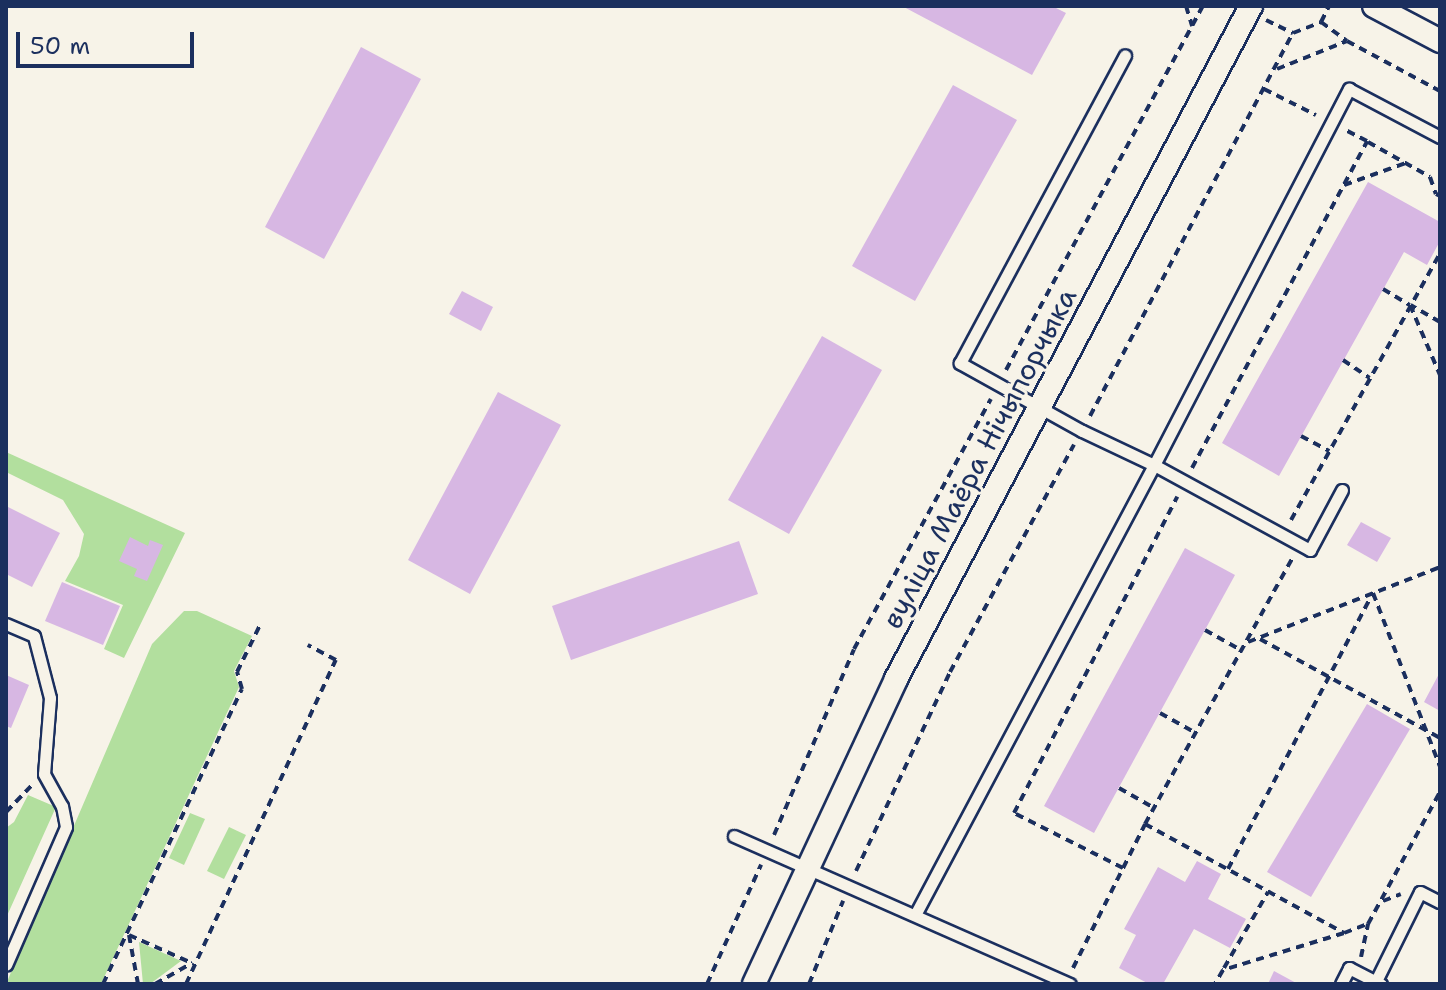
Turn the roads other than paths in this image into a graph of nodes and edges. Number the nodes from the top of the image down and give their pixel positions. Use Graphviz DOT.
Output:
graph roads {
  1 [pos="1251,6"];
  2 [pos="1374,6"];
  3 [pos="1440,41"];
  4 [pos="1125,55"];
  5 [pos="1440,137"];
  6 [pos="1040,406"];
  7 [pos="1154,465"];
  8 [pos="1342,490"];
  9 [pos="6,624"];
  10 [pos="734,836"];
  11 [pos="809,867"];
  12 [pos="1440,902"];
  13 [pos="915,915"];
  14 [pos="773,944"];
  15 [pos="6,965"];
  16 [pos="1068,983"];
  17 [pos="1378,983"];
  18 [pos="754,984"];
  19 [pos="764,984"];
  20 [pos="1341,984"];
  1 -- 6 [label="street, вуліца Маёра Нічыпорчыка"];
  2 -- 3 [label="street"];
  4 -- 6 [label="lane"];
  5 -- 7 [label="lane"];
  6 -- 7 [label="lane"];
  6 -- 11 [label="street, вуліца Маёра Нічыпорчыка"];
  7 -- 8 [label="lane"];
  7 -- 13 [label="lane"];
  9 -- 15 [label="lane"];
  10 -- 11 [label="lane"];
  11 -- 13 [label="lane"];
  11 -- 14 [label="street, вуліца Маёра Нічыпорчыка"];
  12 -- 17 [label="lane"];
  13 -- 16 [label="lane"];
  14 -- 18 [label="street, вуліца Маёра Нічыпорчыка"];
  14 -- 19 [label="street, вуліца Маёра Нічыпорчыка"];
  17 -- 20 [label="lane"];
}
